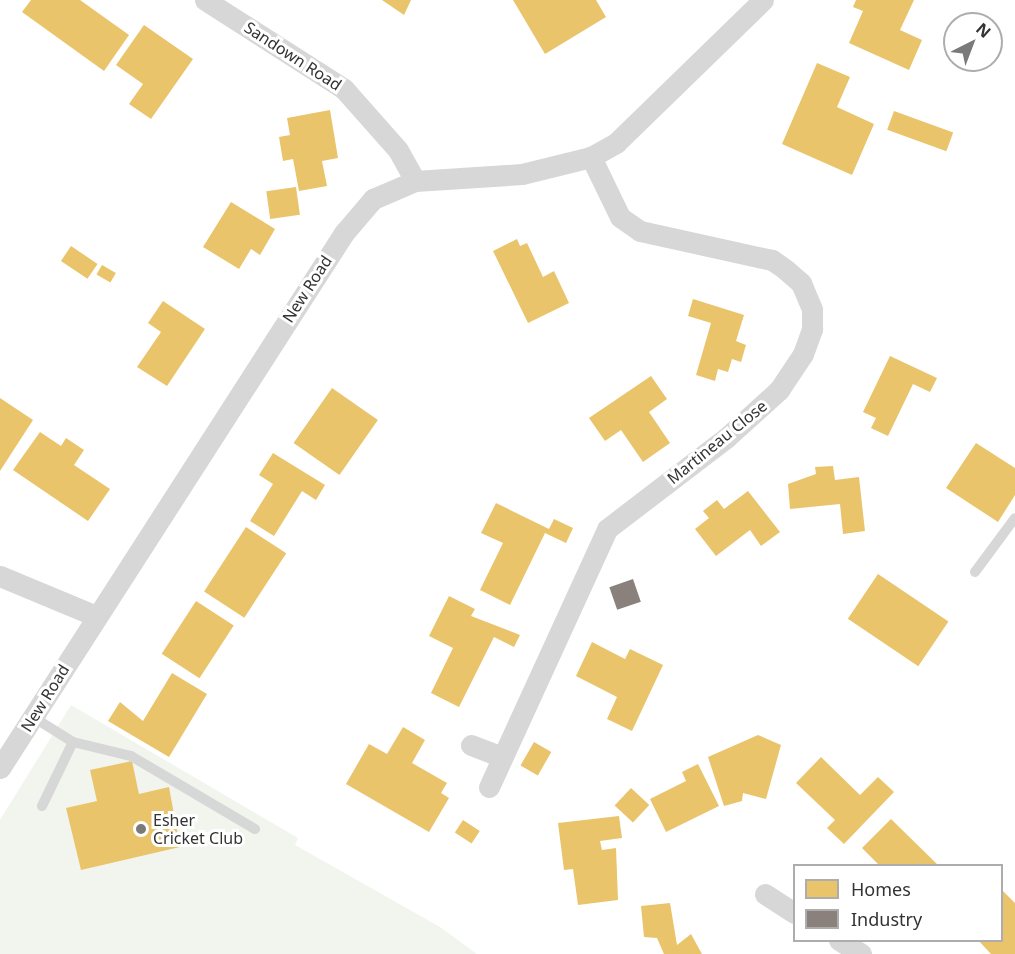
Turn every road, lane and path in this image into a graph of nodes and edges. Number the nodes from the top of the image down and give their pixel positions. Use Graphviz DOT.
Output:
graph roads {
  1 [pos="205,0"];
  2 [pos="763,0"];
  3 [pos="591,157"];
  4 [pos="415,181"];
  5 [pos="1015,518"];
  6 [pos="975,572"];
  7 [pos="0,576"];
  8 [pos="96,616"];
  9 [pos="33,717"];
  10 [pos="73,742"];
  11 [pos="471,745"];
  12 [pos="502,757"];
  13 [pos="0,768"];
  14 [pos="489,787"];
  15 [pos="42,806"];
  16 [pos="255,829"];
  17 [pos="765,894"];
  18 [pos="793,912"];
  19 [pos="842,942"];
  20 [pos="861,954"];
  1 -- 4 [label="street, Sandown Road"];
  2 -- 3 [label="street, New Road"];
  3 -- 4 [label="street, New Road"];
  3 -- 12 [label="street, Martineau Close"];
  4 -- 8 [label="street, New Road"];
  5 -- 6 [label="lane"];
  7 -- 8 [label="street"];
  8 -- 9 [label="street, New Road"];
  9 -- 10 [label="lane"];
  9 -- 13 [label="street, New Road"];
  10 -- 15 [label="lane"];
  10 -- 16 [label="lane"];
  11 -- 12 [label="street"];
  12 -- 14 [label="street, Martineau Close"];
  17 -- 18 [label="street"];
  19 -- 20 [label="street"];
}
